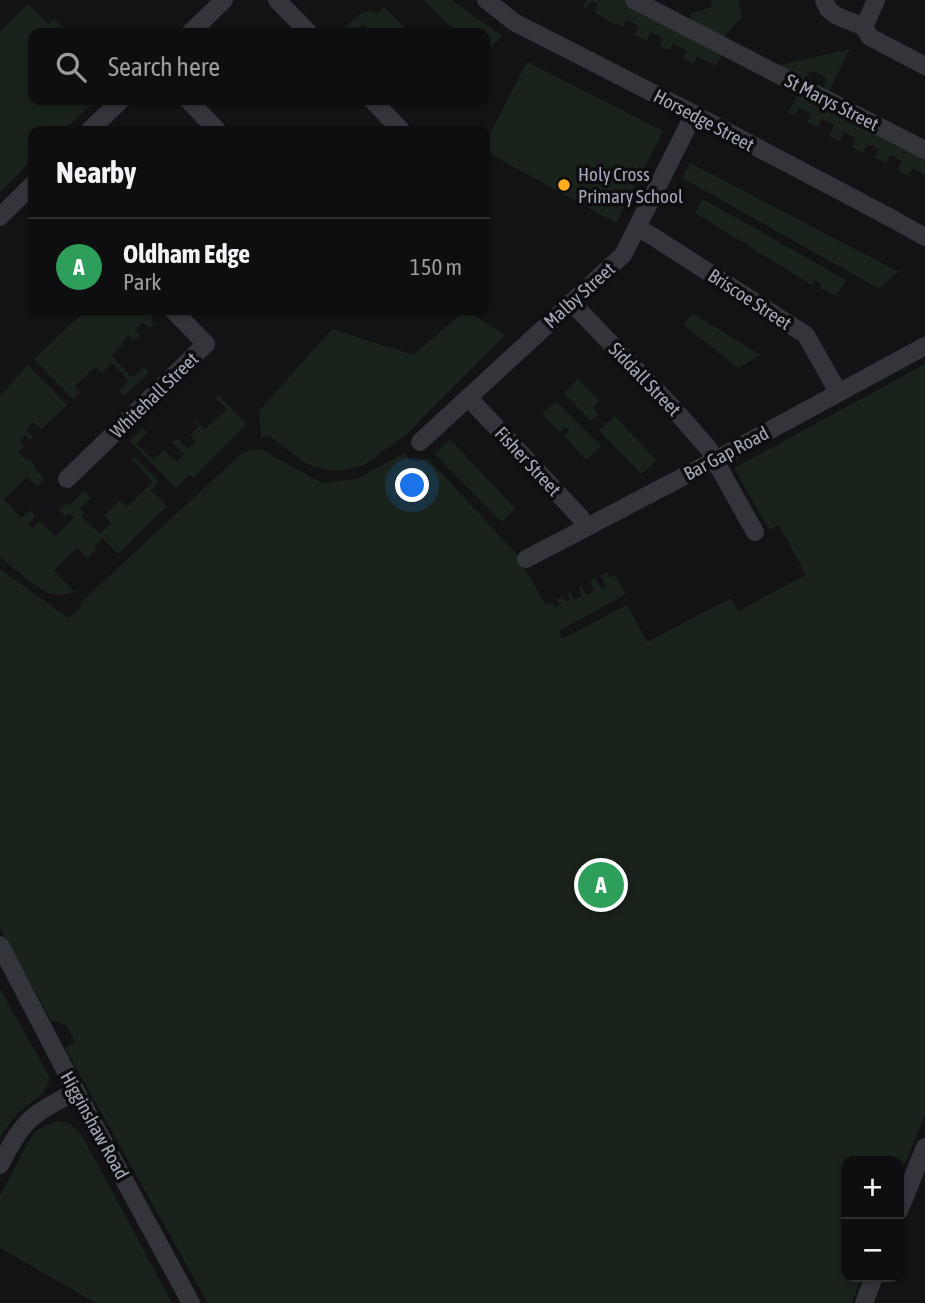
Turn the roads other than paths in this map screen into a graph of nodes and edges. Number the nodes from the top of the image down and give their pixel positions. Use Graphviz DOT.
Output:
graph roads {
  1 [pos="225,0"];
  2 [pos="276,0"];
  3 [pos="486,0"];
  4 [pos="824,0"];
  5 [pos="876,0"];
  6 [pos="637,1"];
  7 [pos="864,27"];
  8 [pos="195,28"];
  9 [pos="304,28"];
  10 [pos="925,66"];
  11 [pos="116,105"];
  12 [pos="193,105"];
  13 [pos="377,105"];
  14 [pos="694,114"];
  15 [pos="94,126"];
  16 [pos="213,126"];
  17 [pos="397,126"];
  18 [pos="925,150"];
  19 [pos="28,189"];
  20 [pos="0,217"];
  21 [pos="637,228"];
  22 [pos="925,237"];
  23 [pos="570,302"];
  24 [pos="178,315"];
  25 [pos="925,346"];
  26 [pos="838,393"];
  27 [pos="469,398"];
  28 [pos="420,442"];
  29 [pos="715,460"];
  30 [pos="67,479"];
  31 [pos="586,527"];
  32 [pos="755,532"];
  33 [pos="526,559"];
  34 [pos="0,945"];
  35 [pos="76,1091"];
  36 [pos="925,1147"];
  37 [pos="0,1165"];
  38 [pos="904,1200"];
  39 [pos="871,1282"];
  40 [pos="191,1303"];
  41 [pos="864,1303"];
  1 -- 8 [label="street"];
  2 -- 9 [label="street"];
  3 -- 14 [label="street, Horsedge Street"];
  4 -- 7 [label="street"];
  5 -- 7 [label="street"];
  6 -- 18 [label="street, St Marys Street"];
  7 -- 10 [label="street"];
  11 -- 15 [label="street"];
  12 -- 16 [label="street"];
  13 -- 17 [label="street"];
  14 -- 21 [label="street, Malby Street"];
  14 -- 22 [label="street, Horsedge Street"];
  19 -- 20 [label="street"];
  21 -- 23 [label="street, Malby Street"];
  21 -- 26 [label="street, Briscoe Street"];
  23 -- 27 [label="street, Malby Street"];
  23 -- 29 [label="street, Siddall Street"];
  24 -- 30 [label="street, Whitehall Street"];
  25 -- 26 [label="street, Bar Gap Road"];
  26 -- 29 [label="street, Bar Gap Road"];
  27 -- 28 [label="street, Malby Street"];
  27 -- 31 [label="street, Fisher Street"];
  29 -- 31 [label="street, Bar Gap Road"];
  29 -- 32 [label="street, Siddall Street"];
  31 -- 33 [label="street, Bar Gap Road"];
  34 -- 35 [label="street, Higginshaw Road"];
  35 -- 37 [label="street"];
  35 -- 40 [label="street, Higginshaw Road"];
  36 -- 38 [label="street"];
  39 -- 41 [label="street"];
}
